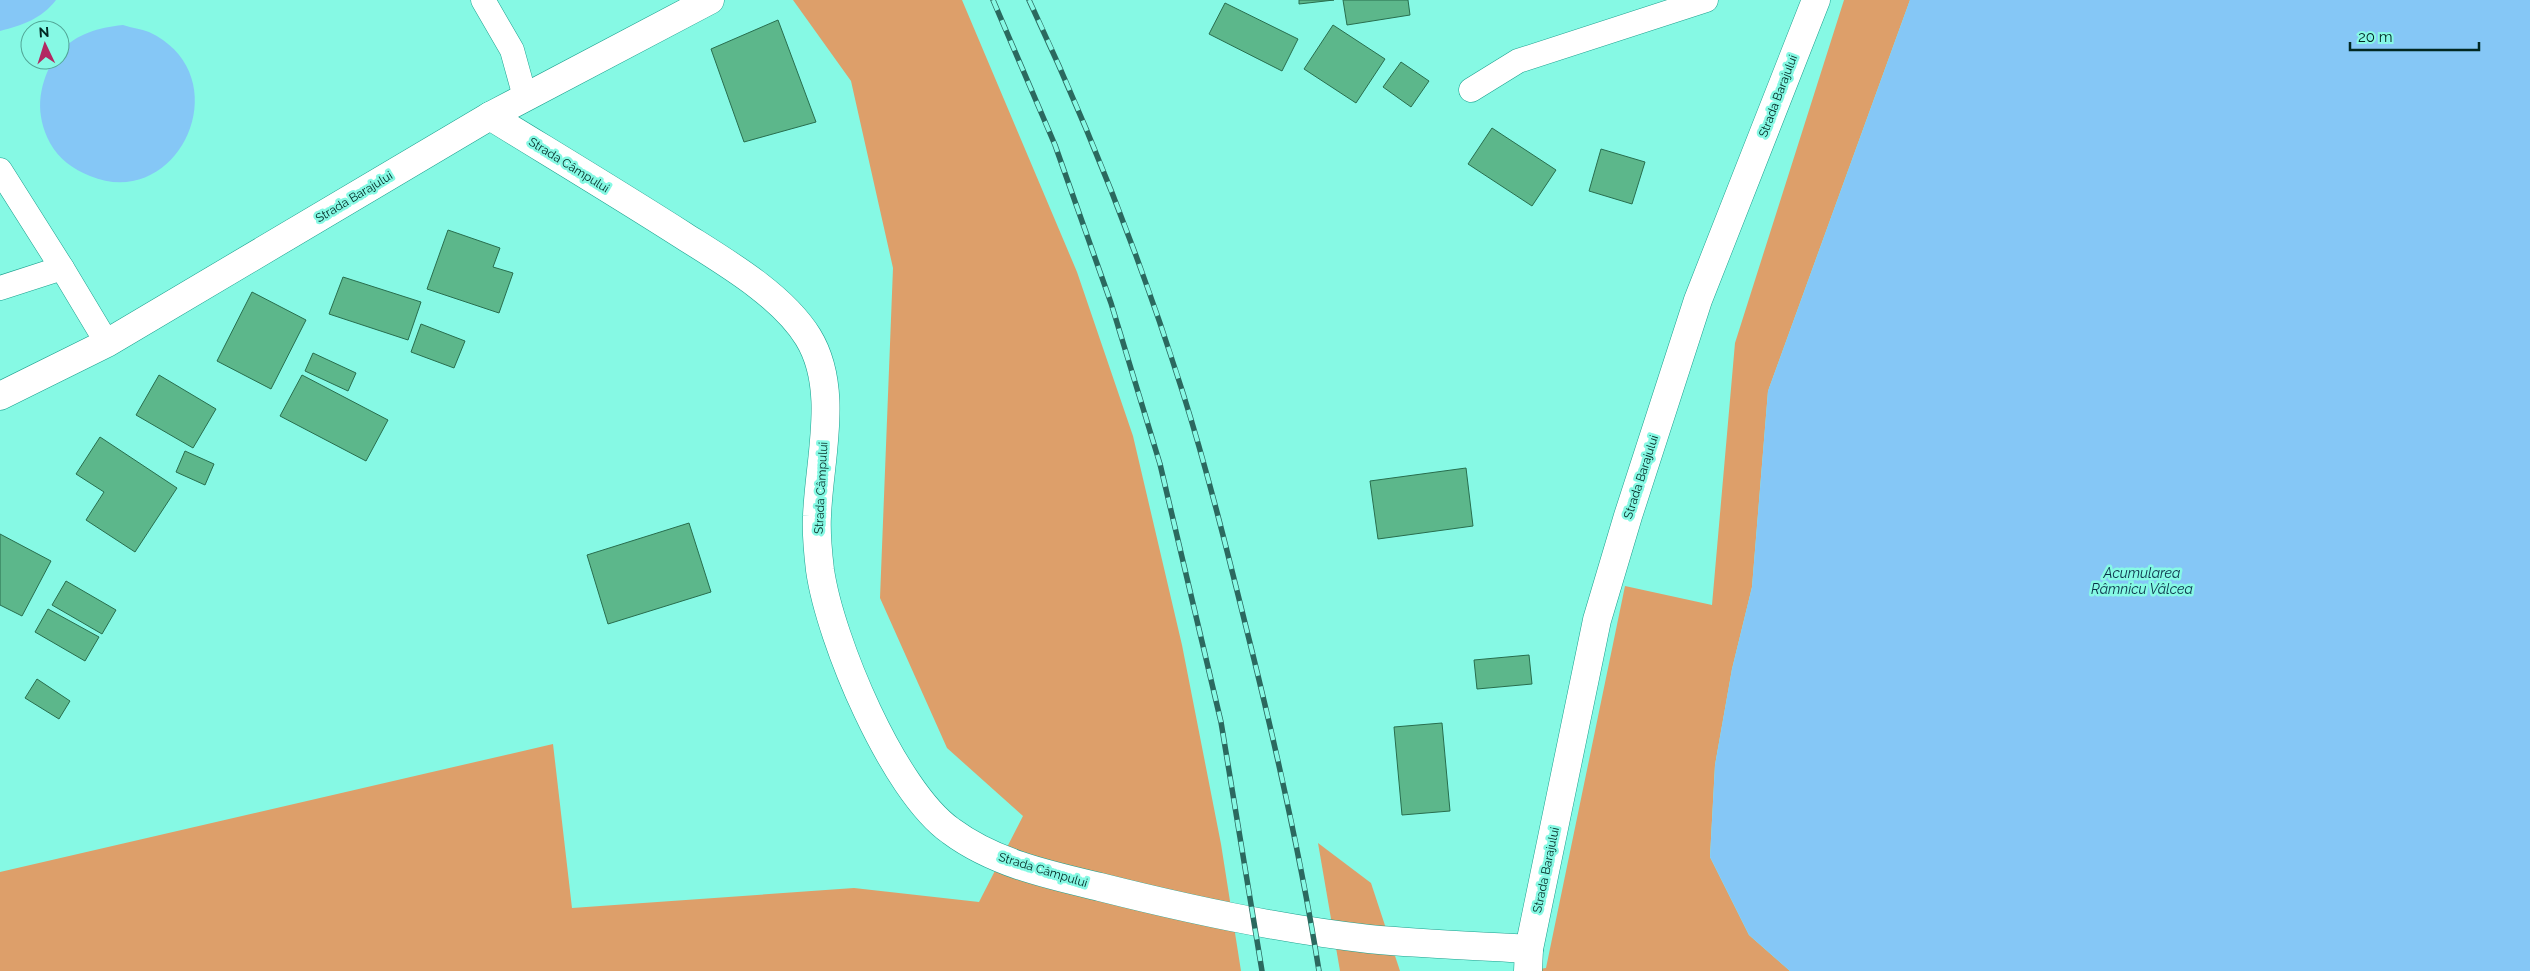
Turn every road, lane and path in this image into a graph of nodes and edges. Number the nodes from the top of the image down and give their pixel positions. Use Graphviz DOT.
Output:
graph roads {
  1 [pos="483,0"];
  2 [pos="710,0"];
  3 [pos="1706,0"];
  4 [pos="1816,0"];
  5 [pos="1471,90"];
  6 [pos="525,97"];
  7 [pos="490,116"];
  8 [pos="0,170"];
  9 [pos="62,268"];
  10 [pos="0,288"];
  11 [pos="107,343"];
  12 [pos="0,396"];
  13 [pos="1529,960"];
  1 -- 6 [label="lane"];
  2 -- 6 [label="street, Strada Barajului"];
  3 -- 5 [label="lane"];
  4 -- 13 [label="street, Strada Barajului"];
  6 -- 7 [label="street, Strada Barajului"];
  7 -- 11 [label="street, Strada Barajului"];
  7 -- 13 [label="street, Strada Câmpului"];
  8 -- 9 [label="lane"];
  9 -- 10 [label="lane"];
  9 -- 11 [label="lane"];
  11 -- 12 [label="street, Strada Barajului"];
}
